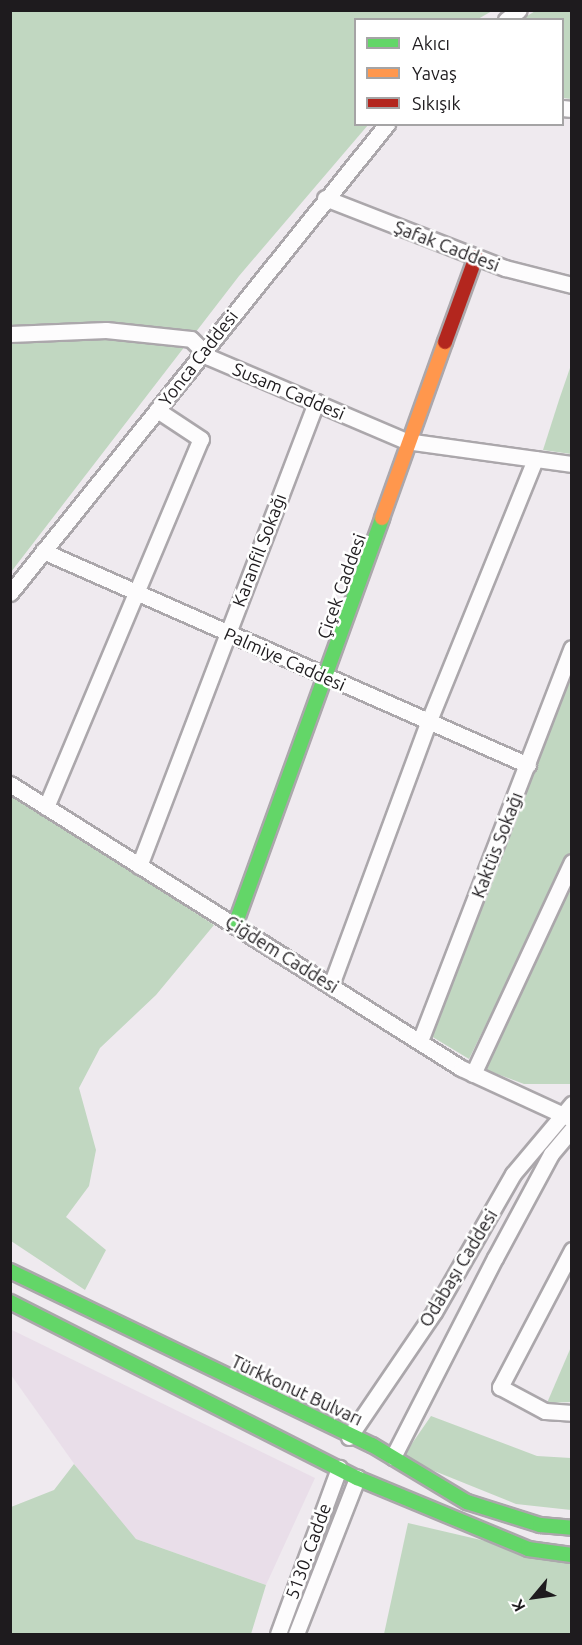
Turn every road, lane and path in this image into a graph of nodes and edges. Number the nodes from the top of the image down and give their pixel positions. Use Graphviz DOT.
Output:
graph roads {
  1 [pos="385,126"];
  2 [pos="325,198"];
  3 [pos="476,257"];
  4 [pos="570,283"];
  5 [pos="10,334"];
  6 [pos="202,351"];
  7 [pos="316,402"];
  8 [pos="157,410"];
  9 [pos="414,442"];
  10 [pos="536,459"];
  11 [pos="572,464"];
  12 [pos="43,551"];
  13 [pos="133,591"];
  14 [pos="10,593"];
  15 [pos="228,634"];
  16 [pos="572,648"];
  17 [pos="327,678"];
  18 [pos="428,723"];
  19 [pos="528,765"];
  20 [pos="10,784"];
  21 [pos="46,807"];
  22 [pos="572,862"];
  23 [pos="139,866"];
  24 [pos="235,925"];
  25 [pos="331,985"];
  26 [pos="420,1041"];
  27 [pos="473,1074"];
  28 [pos="567,1112"];
  29 [pos="572,1129"];
  30 [pos="571,1252"];
  31 [pos="10,1271"];
  32 [pos="10,1302"];
  33 [pos="572,1413"];
  34 [pos="349,1437"];
  35 [pos="393,1457"];
  36 [pos="339,1468"];
  37 [pos="357,1478"];
  38 [pos="380,1483"];
  39 [pos="572,1528"];
  40 [pos="572,1554"];
  41 [pos="278,1635"];
  42 [pos="296,1635"];
  1 -- 2 [label="street, Yonca Caddesi"];
  2 -- 3 [label="street, Şafak Caddesi"];
  2 -- 6 [label="street, Yonca Caddesi"];
  3 -- 4 [label="street, Şafak Caddesi"];
  3 -- 9 [label="street, Çiçek Caddesi"];
  5 -- 6 [label="street, Susam Caddesi"];
  6 -- 7 [label="street, Susam Caddesi"];
  6 -- 8 [label="street, Yonca Caddesi"];
  7 -- 9 [label="street, Susam Caddesi"];
  7 -- 15 [label="street, Karanfil Sokağı"];
  8 -- 12 [label="street, Yonca Caddesi"];
  8 -- 13 [label="street"];
  9 -- 10 [label="street, Susam Caddesi"];
  9 -- 17 [label="street, Çiçek Caddesi"];
  10 -- 11 [label="street, Susam Caddesi"];
  10 -- 18 [label="street"];
  12 -- 13 [label="street, Palmiye Caddesi"];
  12 -- 14 [label="street, Yonca Caddesi"];
  13 -- 15 [label="street, Palmiye Caddesi"];
  13 -- 21 [label="street"];
  15 -- 17 [label="street, Palmiye Caddesi"];
  15 -- 23 [label="street, Karanfil Sokağı"];
  16 -- 19 [label="street, Kaktüs Sokağı"];
  17 -- 18 [label="street, Palmiye Caddesi"];
  17 -- 24 [label="street, Çiçek Caddesi"];
  18 -- 19 [label="street, Palmiye Caddesi"];
  18 -- 25 [label="street"];
  19 -- 26 [label="street, Kaktüs Sokağı"];
  20 -- 21 [label="street, Çiğdem Caddesi"];
  21 -- 23 [label="street, Çiğdem Caddesi"];
  22 -- 27 [label="street"];
  23 -- 24 [label="street, Çiğdem Caddesi"];
  24 -- 25 [label="street, Çiğdem Caddesi"];
  25 -- 26 [label="street, Çiğdem Caddesi"];
  26 -- 27 [label="street, Çiğdem Caddesi"];
  27 -- 28 [label="street, Çiğdem Caddesi"];
  28 -- 34 [label="street, Odabaşı Caddesi"];
  29 -- 35 [label="street, Odabaşı Caddesi"];
  30 -- 33 [label="street"];
  31 -- 34 [label="street, Türkkonut Bulvarı"];
  32 -- 36 [label="street"];
  34 -- 35 [label="street, Türkkonut Bulvarı"];
  34 -- 36 [label="street"];
  35 -- 38 [label="street"];
  35 -- 39 [label="street, Türkkonut Bulvarı"];
  36 -- 37 [label="street"];
  36 -- 41 [label="street, 5130. Cadde"];
  37 -- 38 [label="street"];
  37 -- 42 [label="street, 5130. Cadde"];
  38 -- 40 [label="street"];
}
